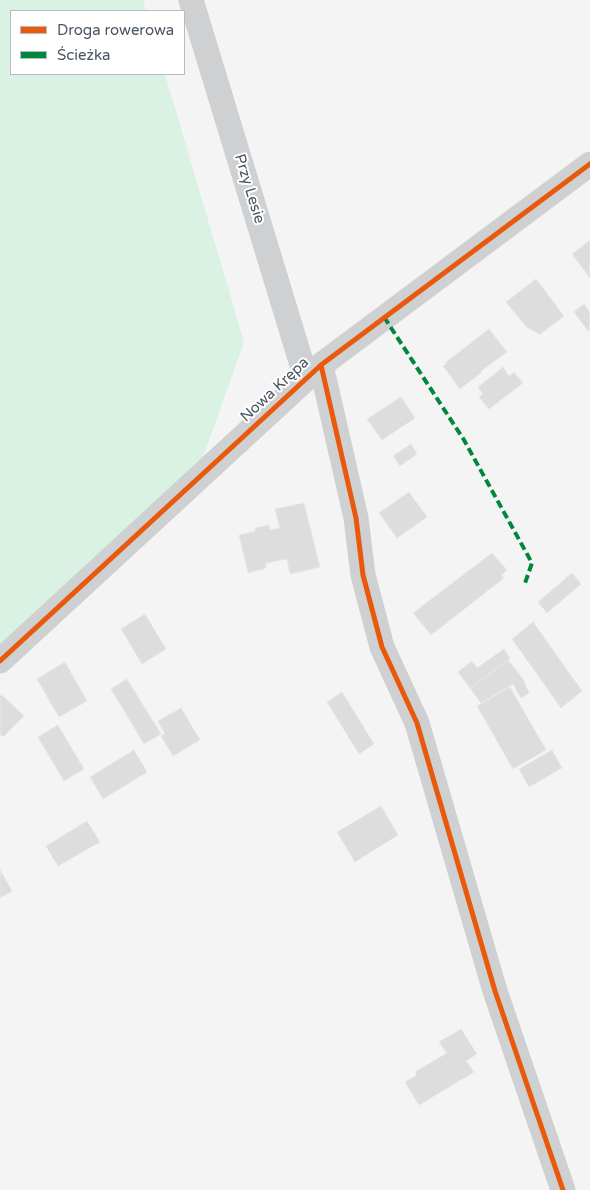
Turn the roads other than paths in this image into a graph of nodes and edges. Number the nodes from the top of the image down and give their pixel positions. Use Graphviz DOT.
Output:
graph roads {
  1 [pos="191,0"];
  2 [pos="590,164"];
  3 [pos="314,372"];
  4 [pos="0,661"];
  5 [pos="563,1190"];
  1 -- 3 [label="street, Przy Lesie"];
  2 -- 3 [label="street, Nowa Krępa"];
  3 -- 4 [label="street, Nowa Krępa"];
  3 -- 5 [label="street, Przy Lesie"];
}
